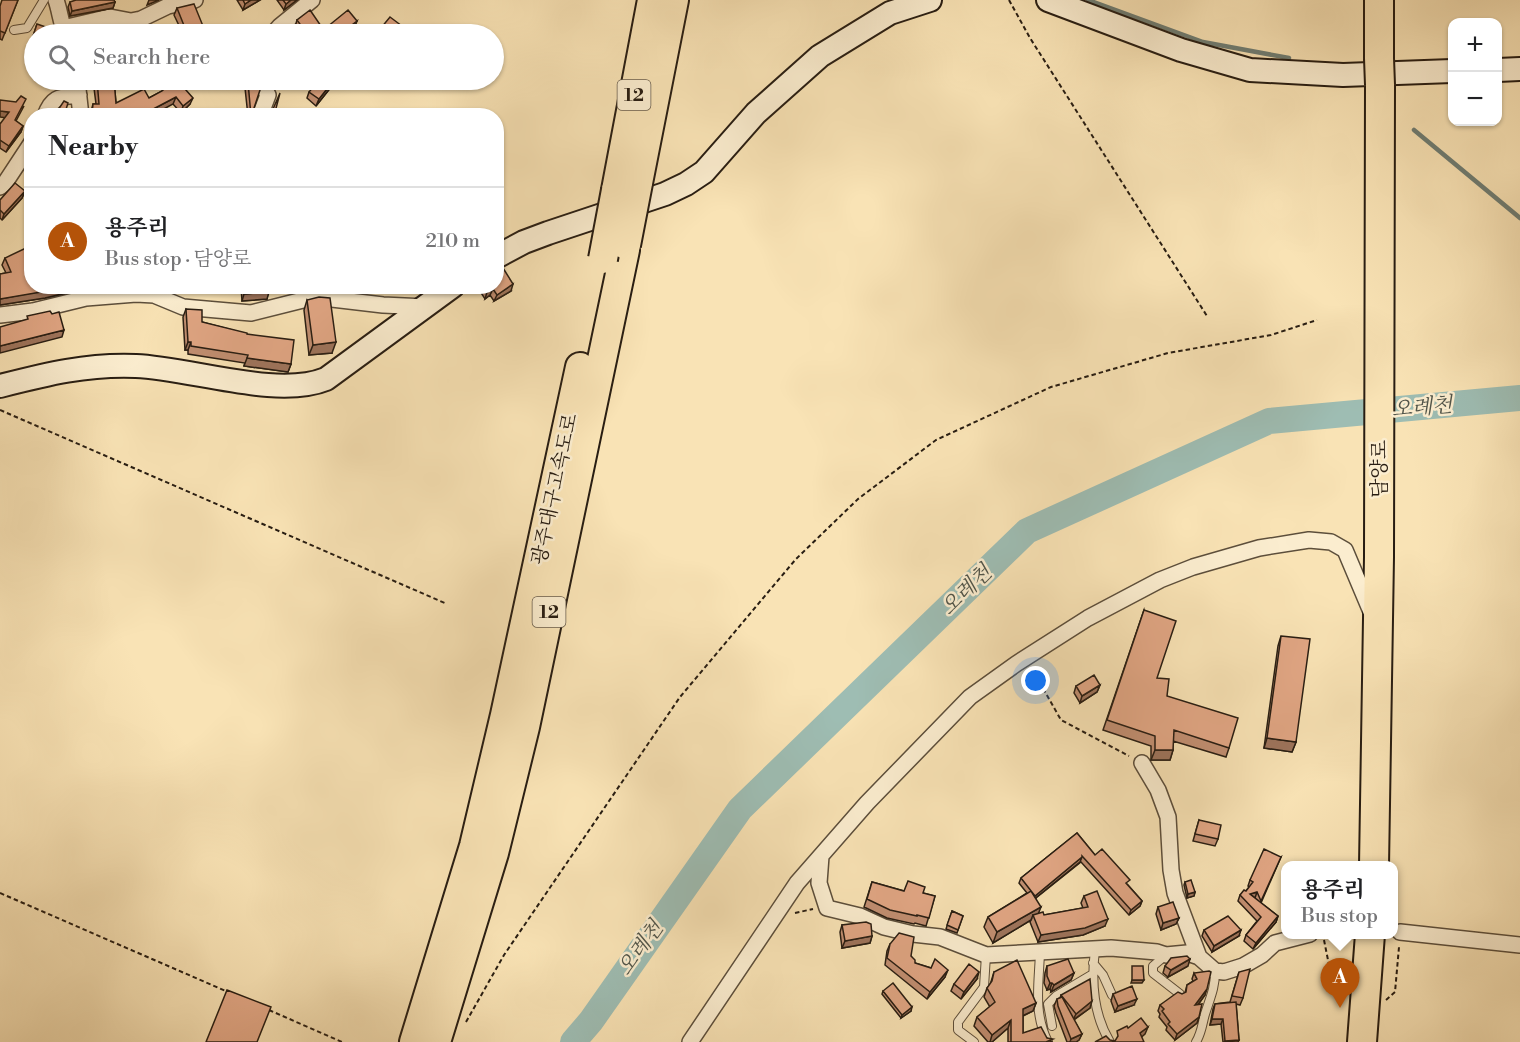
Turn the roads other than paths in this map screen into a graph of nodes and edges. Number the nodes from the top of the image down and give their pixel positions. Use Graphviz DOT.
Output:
graph roads {
  1 [pos="44,0"];
  2 [pos="56,0"];
  3 [pos="195,0"];
  4 [pos="312,0"];
  5 [pos="652,0"];
  6 [pos="674,0"];
  7 [pos="930,0"];
  8 [pos="1048,0"];
  9 [pos="1379,0"];
  10 [pos="29,24"];
  11 [pos="63,24"];
  12 [pos="87,24"];
  13 [pos="282,24"];
  14 [pos="24,28"];
  15 [pos="14,30"];
  16 [pos="1520,69"];
  17 [pos="1502,70"];
  18 [pos="1448,71"];
  19 [pos="72,90"];
  20 [pos="78,90"];
  21 [pos="265,90"];
  22 [pos="48,108"];
  23 [pos="80,108"];
  24 [pos="263,108"];
  25 [pos="24,154"];
  26 [pos="627,186"];
  27 [pos="0,187"];
  28 [pos="504,253"];
  29 [pos="89,294"];
  30 [pos="145,294"];
  31 [pos="300,294"];
  32 [pos="318,294"];
  33 [pos="443,294"];
  34 [pos="426,307"];
  35 [pos="0,315"];
  36 [pos="0,386"];
  37 [pos="1378,628"];
  38 [pos="1142,763"];
  39 [pos="821,856"];
  40 [pos="1374,861"];
  41 [pos="1401,932"];
  42 [pos="1291,939"];
  43 [pos="1370,939"];
  44 [pos="1520,945"];
  45 [pos="1040,952"];
  46 [pos="986,955"];
  47 [pos="1166,955"];
  48 [pos="1094,956"];
  49 [pos="1199,957"];
  50 [pos="448,970"];
  51 [pos="1215,971"];
  52 [pos="1092,974"];
  53 [pos="1180,994"];
  54 [pos="1112,995"];
  55 [pos="1052,1026"];
  56 [pos="1363,1031"];
  57 [pos="414,1042"];
  58 [pos="436,1042"];
  59 [pos="690,1042"];
  60 [pos="974,1042"];
  61 [pos="1047,1042"];
  62 [pos="1110,1042"];
  63 [pos="1196,1042"];
  1 -- 10 [label="lane"];
  2 -- 11 [label="street"];
  3 -- 12 [label="street"];
  4 -- 13 [label="street"];
  5 -- 26 [label="highway, 광주대구고속도로 / 12"];
  6 -- 26 [label="highway, 광주대구고속도로 / 12"];
  7 -- 28 [label="street"];
  8 -- 18 [label="street"];
  9 -- 37 [label="highway, 담양로"];
  14 -- 15 [label="lane"];
  16 -- 17 [label="street"];
  19 -- 22 [label="street"];
  20 -- 23 [label="street"];
  21 -- 24 [label="street"];
  25 -- 27 [label="street"];
  26 -- 50 [label="highway, 광주대구고속도로 / 12, bridge"];
  29 -- 35 [label="street"];
  30 -- 31 [label="street"];
  32 -- 34 [label="street"];
  33 -- 34 [label="street"];
  34 -- 36 [label="street"];
  37 -- 39 [label="street"];
  37 -- 40 [label="highway, 담양로"];
  38 -- 49 [label="street"];
  39 -- 46 [label="street"];
  39 -- 59 [label="street"];
  41 -- 44 [label="street"];
  42 -- 51 [label="street"];
  43 -- 56 [label="highway"];
  45 -- 46 [label="street"];
  45 -- 48 [label="street"];
  45 -- 61 [label="lane"];
  46 -- 60 [label="lane"];
  47 -- 48 [label="street"];
  47 -- 49 [label="street"];
  47 -- 53 [label="lane"];
  48 -- 52 [label="lane"];
  48 -- 54 [label="lane"];
  49 -- 51 [label="street"];
  50 -- 57 [label="highway, 광주대구고속도로 / 12"];
  50 -- 58 [label="highway, 광주대구고속도로 / 12"];
  51 -- 63 [label="lane"];
  52 -- 55 [label="lane"];
  52 -- 62 [label="lane"];
}
